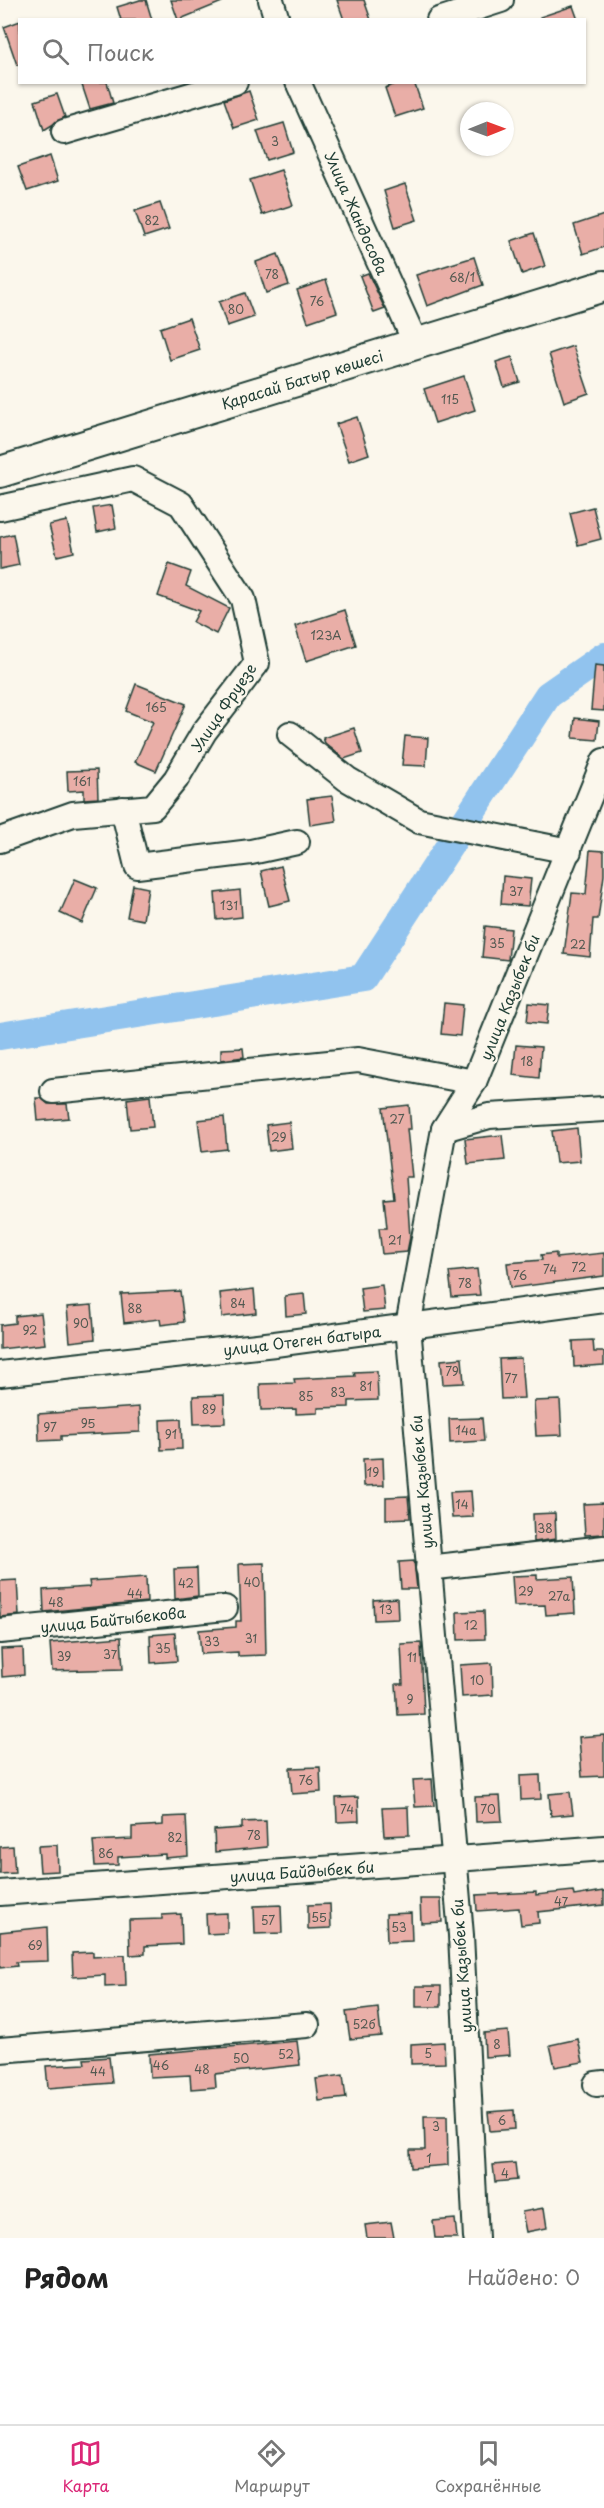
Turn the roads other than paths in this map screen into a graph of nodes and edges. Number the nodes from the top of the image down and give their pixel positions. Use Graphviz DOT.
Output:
graph roads {
  1 [pos="271,0"];
  2 [pos="501,0"];
  3 [pos="276,18"];
  4 [pos="445,18"];
  5 [pos="228,84"];
  6 [pos="299,84"];
  7 [pos="64,132"];
  8 [pos="604,286"];
  9 [pos="416,344"];
  10 [pos="0,472"];
  11 [pos="0,508"];
  12 [pos="290,734"];
  13 [pos="604,762"];
  14 [pos="123,809"];
  15 [pos="0,840"];
  16 [pos="297,842"];
  17 [pos="569,851"];
  18 [pos="474,1082"];
  19 [pos="52,1091"];
  20 [pos="604,1109"];
  21 [pos="444,1129"];
  22 [pos="604,1300"];
  23 [pos="408,1326"];
  24 [pos="0,1374"];
  25 [pos="604,1548"];
  26 [pos="428,1568"];
  27 [pos="225,1608"];
  28 [pos="0,1631"];
  29 [pos="604,1848"];
  30 [pos="453,1860"];
  31 [pos="0,1893"];
  32 [pos="307,2025"];
  33 [pos="0,2050"];
  34 [pos="476,2238"];
  1 -- 3 [label="street"];
  2 -- 4 [label="street"];
  5 -- 7 [label="street"];
  6 -- 9 [label="street, Улица Жандосова"];
  8 -- 9 [label="main road, Қарасай Батыр көшесі"];
  9 -- 10 [label="main road, Қарасай Батыр көшесі"];
  11 -- 14 [label="street, Улица Фруезе"];
  12 -- 17 [label="street"];
  13 -- 17 [label="street, улица Казыбек би"];
  14 -- 15 [label="street, Улица Фруезе"];
  14 -- 16 [label="street"];
  17 -- 18 [label="street, улица Казыбек би"];
  18 -- 19 [label="street"];
  18 -- 21 [label="street, улица Казыбек би"];
  20 -- 21 [label="street"];
  21 -- 23 [label="street, улица Казыбек би"];
  22 -- 23 [label="street, улица Отеген батыра"];
  23 -- 24 [label="street, улица Отеген батыра"];
  23 -- 26 [label="street, улица Казыбек би"];
  25 -- 26 [label="street"];
  26 -- 30 [label="street, улица Казыбек би"];
  27 -- 28 [label="street, улица Байтыбекова"];
  29 -- 30 [label="street, улица Байдыбек би"];
  30 -- 31 [label="street, улица Байдыбек би"];
  30 -- 34 [label="street, улица Казыбек би"];
  32 -- 33 [label="street"];
}
